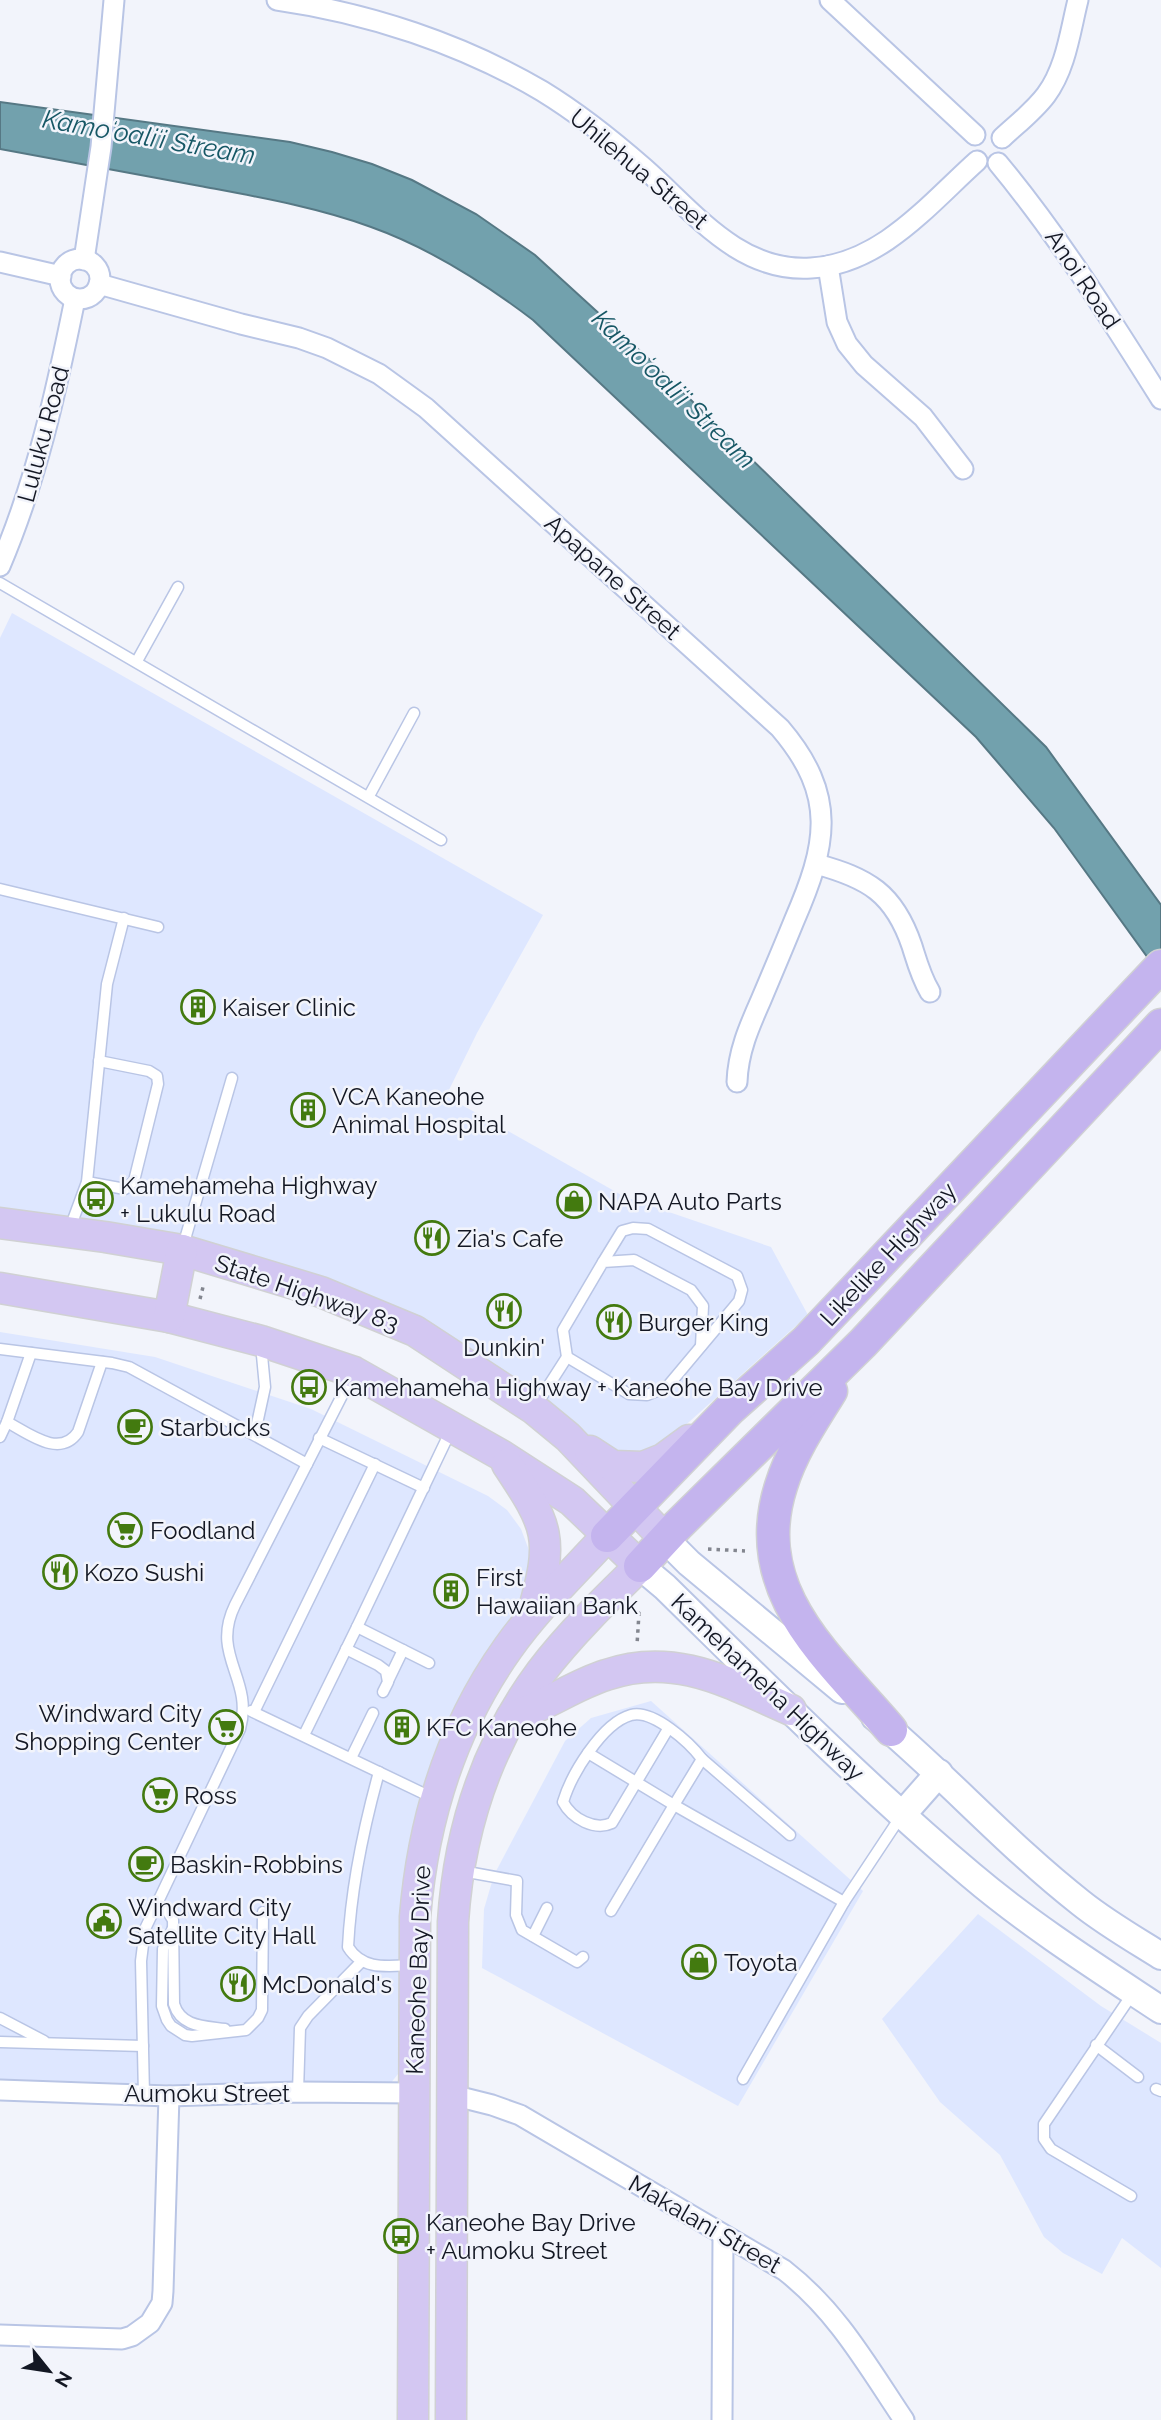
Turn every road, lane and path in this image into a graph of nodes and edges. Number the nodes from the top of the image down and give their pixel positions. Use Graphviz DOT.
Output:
graph roads {
  1 [pos="114,0"];
  2 [pos="277,0"];
  3 [pos="830,0"];
  4 [pos="1077,0"];
  5 [pos="975,135"];
  6 [pos="1002,138"];
  7 [pos="977,161"];
  8 [pos="999,163"];
  9 [pos="84,260"];
  10 [pos="0,262"];
  11 [pos="828,266"];
  12 [pos="61,276"];
  13 [pos="99,284"];
  14 [pos="75,299"];
  15 [pos="1161,399"];
  16 [pos="963,469"];
  17 [pos="0,566"];
  18 [pos="0,583"];
  19 [pos="178,587"];
  20 [pos="137,661"];
  21 [pos="414,713"];
  22 [pos="369,796"];
  23 [pos="440,839"];
  24 [pos="816,864"];
  25 [pos="0,889"];
  26 [pos="124,918"];
  27 [pos="158,927"];
  28 [pos="1157,970"];
  29 [pos="930,992"];
  30 [pos="1161,1025"];
  31 [pos="99,1061"];
  32 [pos="232,1078"];
  33 [pos="737,1082"];
  34 [pos="87,1182"];
  35 [pos="0,1223"];
  36 [pos="68,1232"];
  37 [pos="182,1250"];
  38 [pos="603,1262"];
  39 [pos="205,1279"];
  40 [pos="0,1288"];
  41 [pos="199,1303"];
  42 [pos="169,1317"];
  43 [pos="261,1341"];
  44 [pos="701,1347"];
  45 [pos="0,1349"];
  46 [pos="856,1350"];
  47 [pos="31,1353"];
  48 [pos="567,1357"];
  49 [pos="102,1362"];
  50 [pos="354,1372"];
  51 [pos="534,1409"];
  52 [pos="729,1410"];
  53 [pos="7,1422"];
  54 [pos="452,1427"];
  55 [pos="246,1431"];
  56 [pos="0,1437"];
  57 [pos="568,1437"];
  58 [pos="320,1438"];
  59 [pos="501,1455"];
  60 [pos="307,1464"];
  61 [pos="375,1464"];
  62 [pos="424,1488"];
  63 [pos="637,1507"];
  64 [pos="607,1535"];
  65 [pos="665,1539"];
  66 [pos="702,1549"];
  67 [pos="745,1551"];
  68 [pos="640,1566"];
  69 [pos="632,1607"];
  70 [pos="644,1608"];
  71 [pos="639,1613"];
  72 [pos="532,1616"];
  73 [pos="357,1628"];
  74 [pos="346,1649"];
  75 [pos="404,1650"];
  76 [pos="637,1654"];
  77 [pos="429,1663"];
  78 [pos="244,1707"];
  79 [pos="791,1710"];
  80 [pos="254,1713"];
  81 [pos="373,1713"];
  82 [pos="512,1717"];
  83 [pos="668,1729"];
  84 [pos="891,1730"];
  85 [pos="304,1735"];
  86 [pos="588,1753"];
  87 [pos="351,1758"];
  88 [pos="702,1759"];
  89 [pos="379,1772"];
  90 [pos="939,1773"];
  91 [pos="636,1782"];
  92 [pos="435,1799"];
  93 [pos="674,1805"];
  94 [pos="902,1815"];
  95 [pos="790,1835"];
  96 [pos="458,1870"];
  97 [pos="844,1902"];
  98 [pos="155,1903"];
  99 [pos="547,1908"];
  100 [pos="611,1911"];
  101 [pos="262,1912"];
  102 [pos="533,1936"];
  103 [pos="1161,1956"];
  104 [pos="583,1957"];
  105 [pos="361,1962"];
  106 [pos="415,1965"];
  107 [pos="1134,1992"];
  108 [pos="1161,2010"];
  109 [pos="0,2018"];
  110 [pos="0,2042"];
  111 [pos="47,2043"];
  112 [pos="1096,2045"];
  113 [pos="143,2046"];
  114 [pos="1138,2077"];
  115 [pos="743,2079"];
  116 [pos="0,2090"];
  117 [pos="298,2092"];
  118 [pos="414,2093"];
  119 [pos="144,2095"];
  120 [pos="452,2095"];
  121 [pos="169,2096"];
  122 [pos="1131,2196"];
  123 [pos="723,2236"];
  124 [pos="0,2335"];
  125 [pos="413,2420"];
  126 [pos="451,2420"];
  127 [pos="722,2420"];
  128 [pos="904,2420"];
  1 -- 9 [label="street"];
  2 -- 11 [label="street, Uhilehua Street"];
  3 -- 5 [label="street"];
  4 -- 6 [label="street"];
  5 -- 6 [label="street"];
  5 -- 7 [label="street"];
  6 -- 8 [label="street"];
  7 -- 8 [label="street"];
  7 -- 11 [label="street, Uhilehua Street"];
  8 -- 15 [label="street, Anoi Road"];
  9 -- 12 [label="street"];
  9 -- 13 [label="street"];
  10 -- 12 [label="street"];
  11 -- 16 [label="street"];
  12 -- 14 [label="street"];
  13 -- 14 [label="street"];
  13 -- 24 [label="street, Apapane Street"];
  14 -- 17 [label="street, Luluku Road"];
  18 -- 20 [label="lane"];
  19 -- 20 [label="lane"];
  20 -- 22 [label="lane"];
  21 -- 22 [label="lane"];
  22 -- 23 [label="lane"];
  24 -- 29 [label="street"];
  24 -- 33 [label="street, Apapane Street"];
  25 -- 26 [label="lane"];
  26 -- 27 [label="lane"];
  26 -- 31 [label="lane"];
  28 -- 52 [label="highway, Likelike Highway"];
  30 -- 46 [label="highway, Likelike Highway"];
  31 -- 34 [label="lane"];
  31 -- 34 [label="lane"];
  32 -- 37 [label="lane"];
  34 -- 36 [label="lane"];
  35 -- 36 [label="main road, State Highway 83"];
  36 -- 37 [label="main road, State Highway 83"];
  37 -- 42 [label="main road"];
  37 -- 51 [label="main road, State Highway 83"];
  38 -- 44 [label="lane"];
  38 -- 44 [label="lane"];
  38 -- 48 [label="lane"];
  39 -- 41 [label="path"];
  40 -- 42 [label="main road, Kamehameha Highway"];
  42 -- 43 [label="main road, Kamehameha Highway"];
  43 -- 50 [label="main road, Kamehameha Highway"];
  43 -- 55 [label="lane"];
  44 -- 48 [label="lane"];
  45 -- 47 [label="lane"];
  46 -- 65 [label="highway, Likelike Highway"];
  46 -- 84 [label="highway"];
  47 -- 49 [label="lane"];
  47 -- 53 [label="lane"];
  48 -- 51 [label="lane"];
  49 -- 53 [label="lane"];
  49 -- 55 [label="lane"];
  50 -- 54 [label="main road, Kamehameha Highway"];
  50 -- 58 [label="lane"];
  51 -- 57 [label="main road, State Highway 83"];
  52 -- 57 [label="main road"];
  52 -- 63 [label="highway, Likelike Highway"];
  53 -- 56 [label="lane"];
  54 -- 59 [label="main road, Kamehameha Highway"];
  54 -- 62 [label="lane"];
  55 -- 60 [label="lane"];
  57 -- 63 [label="main road, State Highway 83"];
  58 -- 60 [label="lane"];
  58 -- 61 [label="lane"];
  59 -- 64 [label="main road, Kamehameha Highway"];
  59 -- 72 [label="main road"];
  60 -- 78 [label="lane"];
  61 -- 62 [label="lane"];
  61 -- 80 [label="lane"];
  62 -- 73 [label="lane"];
  63 -- 64 [label="highway, Likelike Highway"];
  63 -- 65 [label="main road, State Highway 83"];
  64 -- 68 [label="main road, Kamehameha Highway"];
  64 -- 72 [label="main road, Kaneohe Bay Drive"];
  65 -- 68 [label="highway, Likelike Highway"];
  65 -- 84 [label="main road, Kamehameha Highway"];
  66 -- 67 [label="path"];
  68 -- 79 [label="main road, Kamehameha Highway"];
  68 -- 82 [label="main road, Kaneohe Bay Drive"];
  69 -- 71 [label="path"];
  70 -- 71 [label="path"];
  71 -- 76 [label="path"];
  72 -- 92 [label="main road, Kaneohe Bay Drive"];
  73 -- 74 [label="lane"];
  73 -- 75 [label="lane"];
  74 -- 75 [label="lane"];
  74 -- 85 [label="lane"];
  75 -- 77 [label="lane"];
  78 -- 80 [label="lane"];
  78 -- 98 [label="lane"];
  79 -- 82 [label="main road"];
  79 -- 94 [label="main road, Kamehameha Highway"];
  80 -- 85 [label="lane"];
  81 -- 87 [label="lane"];
  82 -- 96 [label="main road, Kaneohe Bay Drive"];
  83 -- 86 [label="lane"];
  83 -- 88 [label="lane"];
  83 -- 91 [label="lane"];
  84 -- 90 [label="main road, Kamehameha Highway"];
  85 -- 87 [label="lane"];
  86 -- 91 [label="lane"];
  86 -- 91 [label="lane"];
  87 -- 89 [label="lane"];
  88 -- 93 [label="lane"];
  88 -- 95 [label="lane"];
  89 -- 92 [label="lane"];
  89 -- 105 [label="lane"];
  90 -- 94 [label="main road"];
  90 -- 103 [label="main road, Kamehameha Highway"];
  91 -- 93 [label="lane"];
  92 -- 106 [label="main road, Kaneohe Bay Drive"];
  93 -- 97 [label="lane"];
  93 -- 100 [label="lane"];
  94 -- 97 [label="lane"];
  94 -- 107 [label="main road, Kamehameha Highway"];
  96 -- 102 [label="lane"];
  96 -- 120 [label="main road, Kaneohe Bay Drive"];
  97 -- 115 [label="lane"];
  98 -- 101 [label="lane"];
  98 -- 113 [label="lane"];
  99 -- 102 [label="lane"];
  102 -- 104 [label="lane"];
  105 -- 106 [label="lane"];
  105 -- 117 [label="lane"];
  106 -- 118 [label="main road, Kaneohe Bay Drive"];
  107 -- 108 [label="main road, Kamehameha Highway"];
  107 -- 112 [label="lane"];
  109 -- 111 [label="lane"];
  110 -- 111 [label="lane"];
  111 -- 113 [label="lane"];
  112 -- 114 [label="lane"];
  112 -- 122 [label="lane"];
  113 -- 119 [label="lane"];
  116 -- 119 [label="street, Aumoku Street"];
  117 -- 118 [label="street, Aumoku Street"];
  117 -- 121 [label="street, Aumoku Street"];
  118 -- 120 [label="main road"];
  118 -- 125 [label="main road, Kaneohe Bay Drive"];
  119 -- 121 [label="street, Aumoku Street"];
  120 -- 123 [label="street, Makalani Street"];
  120 -- 126 [label="main road, Kaneohe Bay Drive"];
  121 -- 124 [label="street"];
  123 -- 127 [label="street"];
  123 -- 128 [label="street, Makalani Street"];
}
